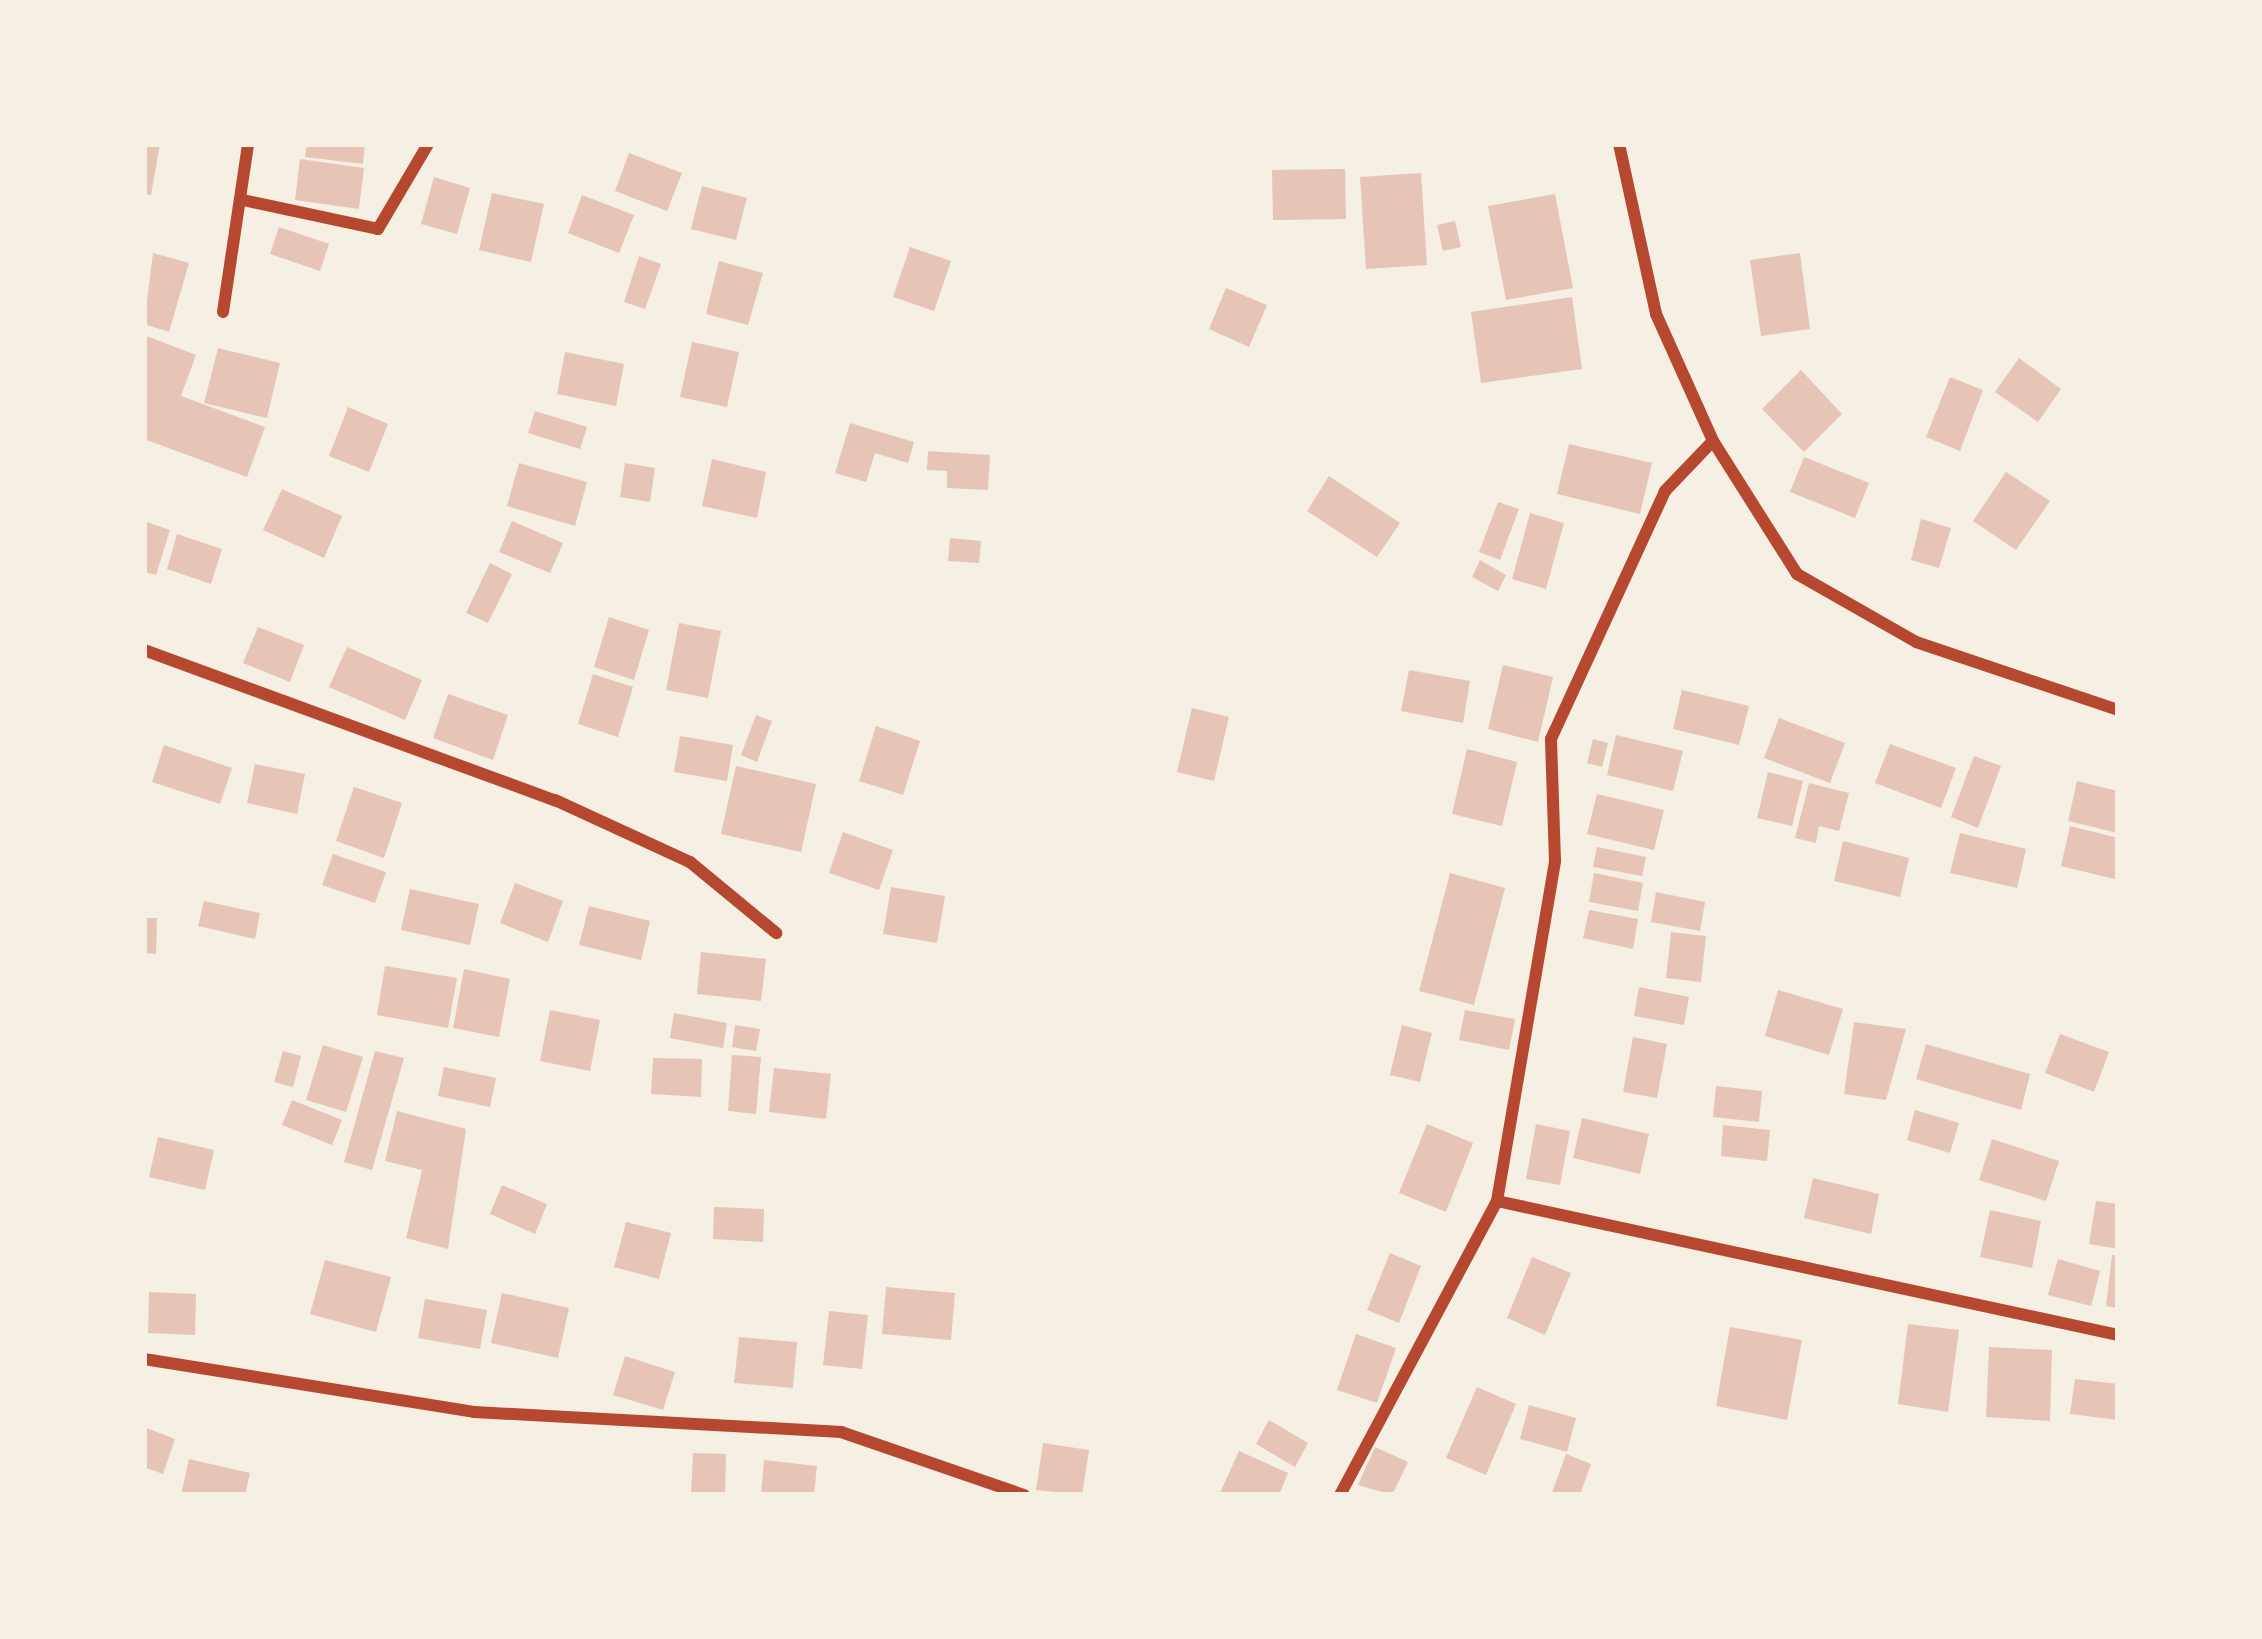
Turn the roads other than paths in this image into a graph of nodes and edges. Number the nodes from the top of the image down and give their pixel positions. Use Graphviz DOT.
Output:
graph roads {
  1 [pos="248,144"];
  2 [pos="428,144"];
  3 [pos="1619,144"];
  4 [pos="243,200"];
  5 [pos="223,312"];
  6 [pos="1713,441"];
  7 [pos="144,650"];
  8 [pos="2118,710"];
  9 [pos="776,933"];
  10 [pos="1497,1201"];
  11 [pos="2118,1335"];
  12 [pos="144,1359"];
  13 [pos="1024,1495"];
  14 [pos="1340,1495"];
  1 -- 4 [label="street"];
  2 -- 4 [label="street"];
  3 -- 6 [label="street"];
  4 -- 5 [label="street"];
  6 -- 8 [label="street"];
  6 -- 10 [label="street"];
  7 -- 9 [label="street"];
  10 -- 11 [label="street"];
  10 -- 14 [label="street"];
  12 -- 13 [label="street"];
}
